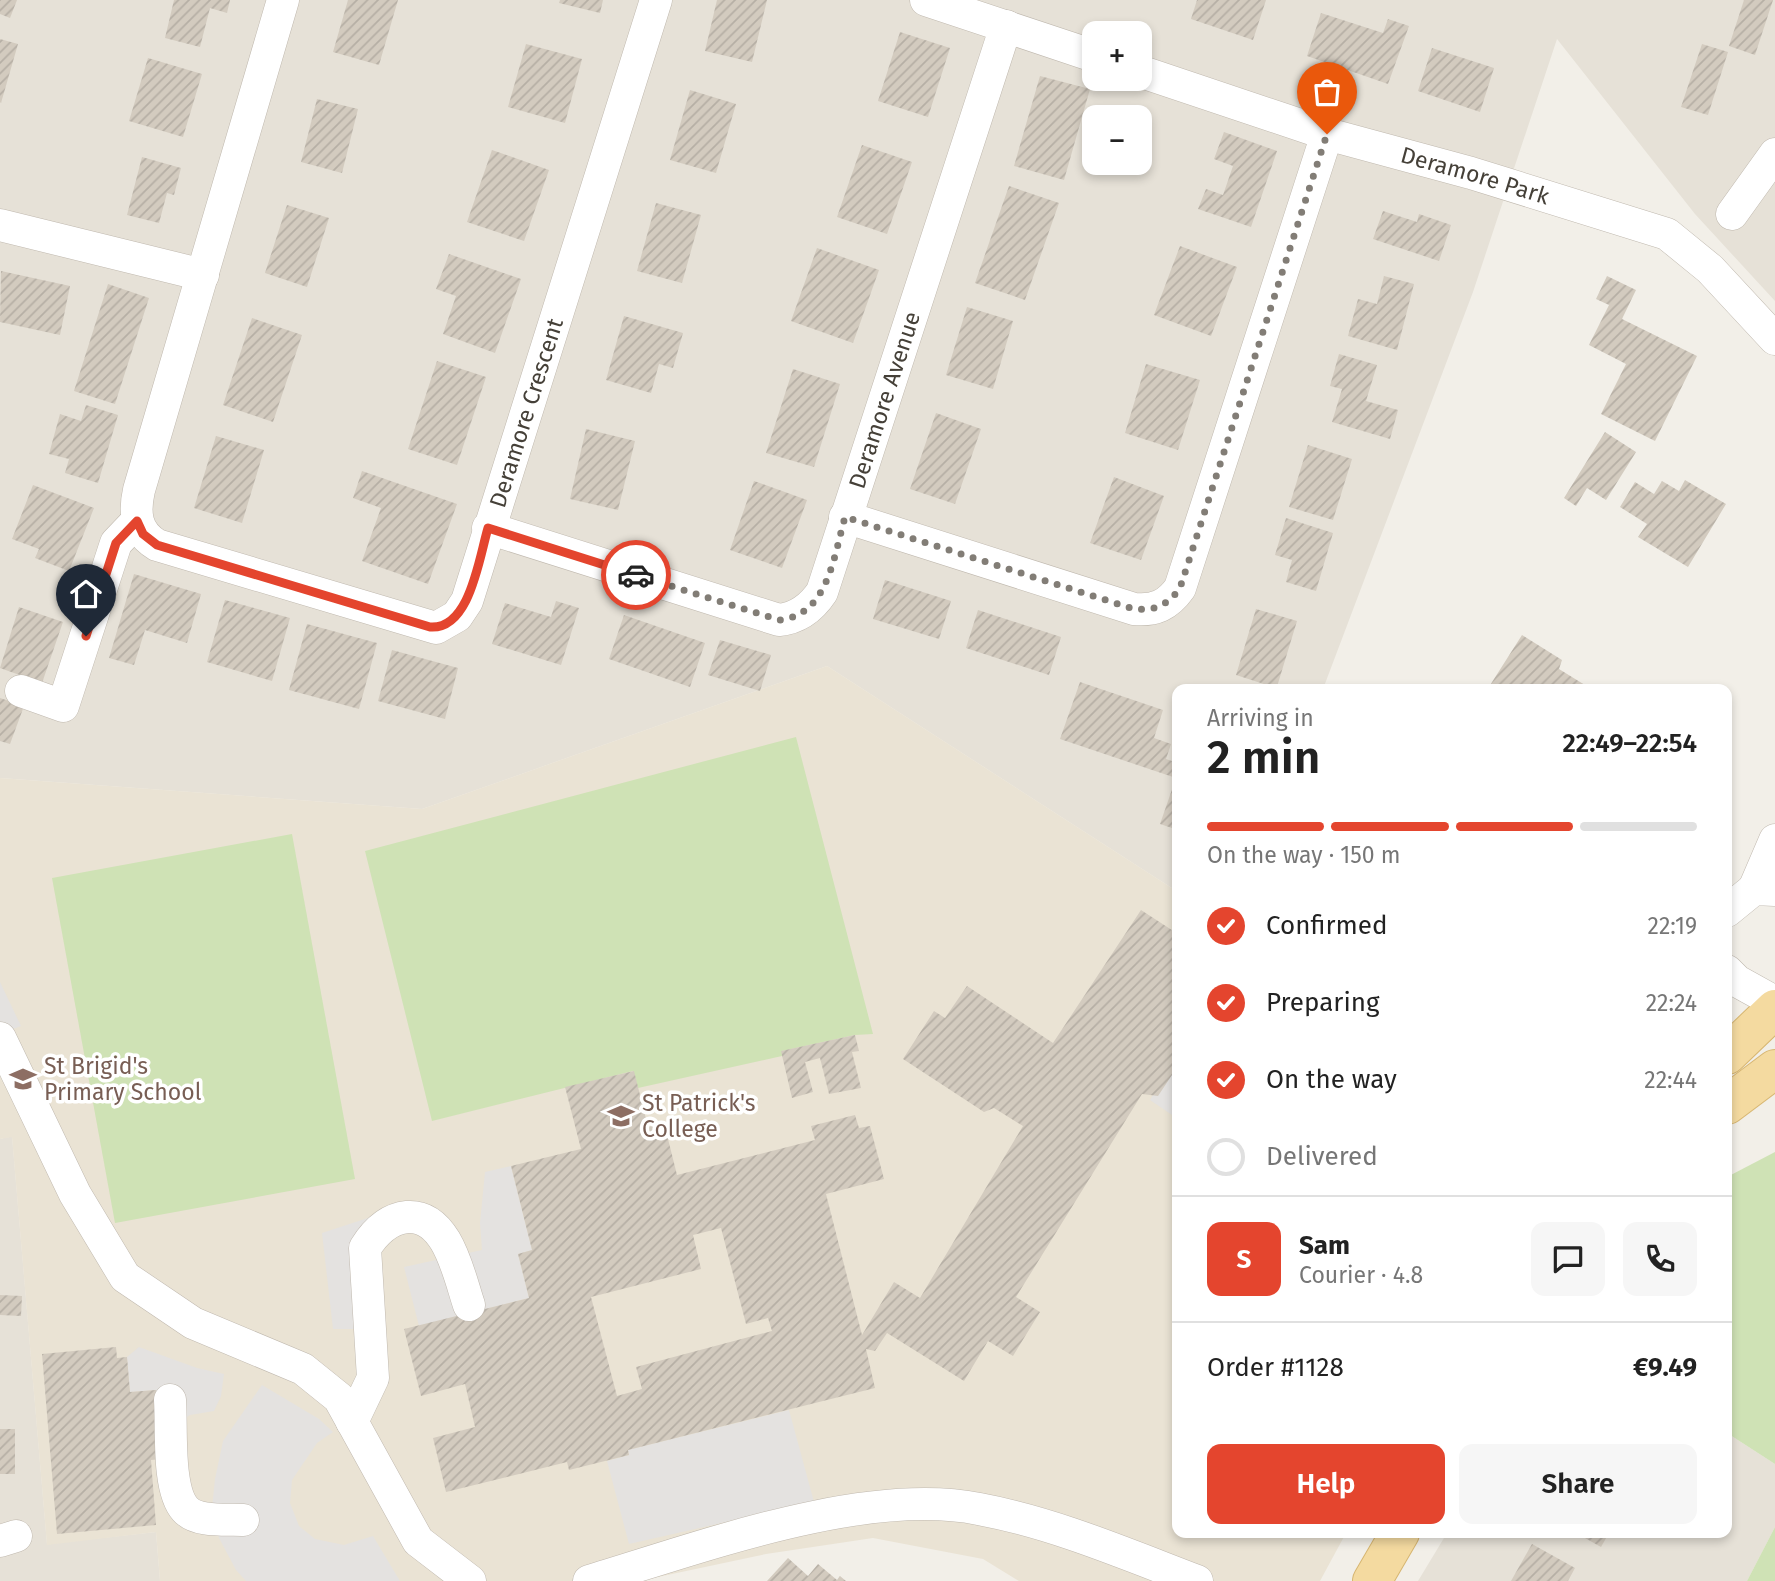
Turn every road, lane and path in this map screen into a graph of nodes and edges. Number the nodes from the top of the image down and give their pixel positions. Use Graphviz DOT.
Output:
graph roads {
  1 [pos="283,0"];
  2 [pos="656,0"];
  3 [pos="926,0"];
  4 [pos="1006,26"];
  5 [pos="1082,52"];
  6 [pos="1152,75"];
  7 [pos="1327,134"];
  8 [pos="1775,154"];
  9 [pos="1732,214"];
  10 [pos="0,225"];
  11 [pos="203,275"];
  12 [pos="1775,339"];
  13 [pos="845,517"];
  14 [pos="137,521"];
  15 [pos="488,528"];
  16 [pos="21,691"];
  17 [pos="1775,840"];
  18 [pos="1764,890"];
  19 [pos="1732,908"];
  20 [pos="1732,976"];
  21 [pos="1775,1002"];
  22 [pos="1775,1009"];
  23 [pos="0,1038"];
  24 [pos="1732,1050"];
  25 [pos="1775,1069"];
  26 [pos="1732,1101"];
  27 [pos="469,1305"];
  28 [pos="170,1400"];
  29 [pos="352,1422"];
  30 [pos="243,1520"];
  31 [pos="1397,1538"];
  32 [pos="470,1581"];
  33 [pos="589,1581"];
  34 [pos="1196,1581"];
  35 [pos="1373,1581"];
  1 -- 11 [label="street"];
  2 -- 15 [label="street, Deramore Crescent"];
  3 -- 4 [label="street"];
  4 -- 5 [label="street"];
  4 -- 13 [label="street, Deramore Avenue"];
  6 -- 7 [label="street, Deramore Park"];
  7 -- 12 [label="street, Deramore Park"];
  7 -- 13 [label="street"];
  8 -- 9 [label="street"];
  10 -- 11 [label="street"];
  11 -- 14 [label="street"];
  13 -- 15 [label="street, Deramore Avenue"];
  14 -- 15 [label="street, Deramore Crescent"];
  14 -- 16 [label="street"];
  17 -- 18 [label="street"];
  18 -- 19 [label="street"];
  20 -- 21 [label="street"];
  22 -- 24 [label="main road"];
  23 -- 29 [label="street"];
  25 -- 26 [label="main road"];
  27 -- 29 [label="street"];
  28 -- 30 [label="street"];
  29 -- 32 [label="street"];
  31 -- 35 [label="main road"];
  33 -- 34 [label="street"];
}
